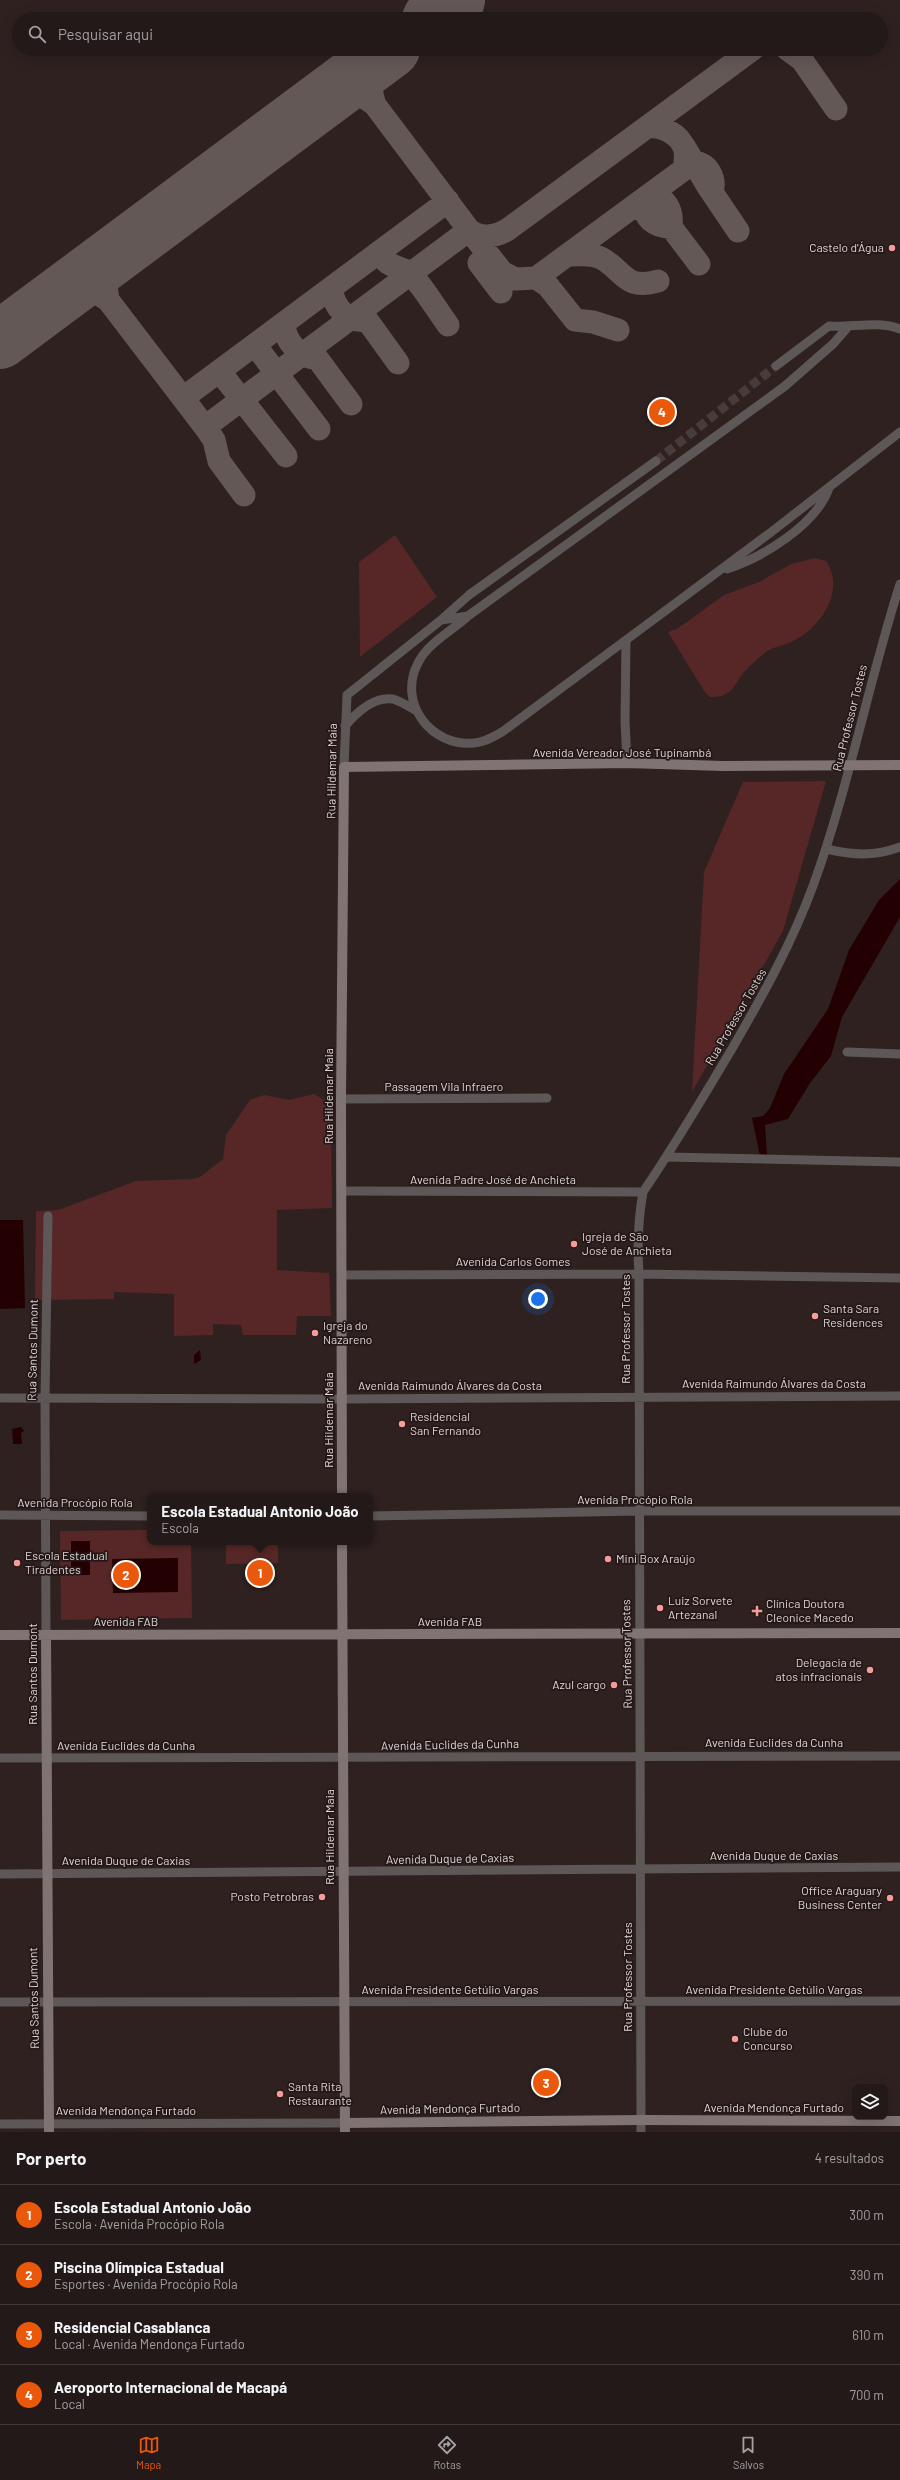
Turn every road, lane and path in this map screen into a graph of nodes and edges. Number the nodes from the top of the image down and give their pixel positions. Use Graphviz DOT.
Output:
graph roads {
  1 [pos="847,328"];
  2 [pos="900,329"];
  3 [pos="776,366"];
  4 [pos="900,432"];
  5 [pos="656,461"];
  6 [pos="900,584"];
  7 [pos="468,616"];
  8 [pos="441,620"];
  9 [pos="626,640"];
  10 [pos="415,710"];
  11 [pos="345,726"];
  12 [pos="627,763"];
  13 [pos="900,765"];
  14 [pos="344,766"];
  15 [pos="850,766"];
  16 [pos="900,847"];
  17 [pos="826,849"];
  18 [pos="847,1052"];
  19 [pos="900,1054"];
  20 [pos="547,1098"];
  21 [pos="341,1099"];
  22 [pos="667,1157"];
  23 [pos="900,1162"];
  24 [pos="342,1191"];
  25 [pos="644,1192"];
  26 [pos="48,1216"];
  27 [pos="638,1274"];
  28 [pos="342,1275"];
  29 [pos="900,1278"];
  30 [pos="900,1396"];
  31 [pos="638,1397"];
  32 [pos="0,1398"];
  33 [pos="45,1398"];
  34 [pos="342,1399"];
  35 [pos="342,1493"];
  36 [pos="638,1511"];
  37 [pos="900,1512"];
  38 [pos="0,1515"];
  39 [pos="46,1515"];
  40 [pos="147,1516"];
  41 [pos="373,1516"];
  42 [pos="342,1545"];
  43 [pos="900,1633"];
  44 [pos="0,1635"];
  45 [pos="343,1635"];
  46 [pos="638,1635"];
  47 [pos="46,1636"];
  48 [pos="641,1755"];
  49 [pos="900,1756"];
  50 [pos="0,1758"];
  51 [pos="46,1758"];
  52 [pos="343,1758"];
  53 [pos="900,1867"];
  54 [pos="641,1869"];
  55 [pos="342,1872"];
  56 [pos="0,1874"];
  57 [pos="46,1874"];
  58 [pos="900,2001"];
  59 [pos="0,2002"];
  60 [pos="47,2002"];
  61 [pos="343,2002"];
  62 [pos="640,2002"];
  63 [pos="641,2120"];
  64 [pos="900,2121"];
  65 [pos="0,2124"];
  66 [pos="49,2128"];
  67 [pos="344,2128"];
  68 [pos="641,2132"];
  1 -- 2 [label="street"];
  1 -- 3 [label="street"];
  1 -- 7 [label="street"];
  4 -- 9 [label="street"];
  5 -- 8 [label="street"];
  6 -- 15 [label="street, Rua Professor Tostes"];
  7 -- 8 [label="street"];
  7 -- 10 [label="street"];
  8 -- 11 [label="street, Rua Hildemar Maia"];
  9 -- 10 [label="street"];
  9 -- 12 [label="street"];
  10 -- 11 [label="street"];
  11 -- 14 [label="street, Rua Hildemar Maia"];
  12 -- 14 [label="street, Avenida Vereador José Tupinambá"];
  12 -- 15 [label="street, Avenida Vereador José Tupinambá"];
  13 -- 15 [label="street, Avenida Vereador José Tupinambá"];
  14 -- 21 [label="street, Rua Hildemar Maia"];
  15 -- 17 [label="street, Rua Professor Tostes"];
  16 -- 17 [label="street"];
  17 -- 22 [label="street, Rua Professor Tostes"];
  18 -- 19 [label="street"];
  20 -- 21 [label="street, Passagem Vila Infraero"];
  21 -- 24 [label="street, Rua Hildemar Maia"];
  22 -- 23 [label="street"];
  22 -- 25 [label="street, Rua Professor Tostes"];
  24 -- 25 [label="street, Avenida Padre José de Anchieta"];
  24 -- 28 [label="street, Rua Hildemar Maia"];
  25 -- 27 [label="street, Rua Professor Tostes"];
  26 -- 33 [label="street, Rua Santos Dumont"];
  27 -- 28 [label="street, Avenida Carlos Gomes"];
  27 -- 29 [label="street, Avenida Carlos Gomes"];
  27 -- 31 [label="street, Rua Professor Tostes"];
  28 -- 34 [label="street, Rua Hildemar Maia"];
  30 -- 31 [label="street, Avenida Raimundo Álvares da Costa"];
  31 -- 34 [label="street, Avenida Raimundo Álvares da Costa"];
  31 -- 36 [label="street, Rua Professor Tostes"];
  32 -- 33 [label="street, Avenida Raimundo Álvares da Costa"];
  33 -- 34 [label="street, Avenida Raimundo Álvares da Costa"];
  33 -- 39 [label="street, Rua Santos Dumont"];
  34 -- 35 [label="street, Rua Hildemar Maia"];
  36 -- 37 [label="street, Avenida Procópio Rola"];
  36 -- 41 [label="street, Avenida Procópio Rola"];
  36 -- 46 [label="street, Rua Professor Tostes"];
  38 -- 39 [label="street, Avenida Procópio Rola"];
  39 -- 40 [label="street, Avenida Procópio Rola"];
  39 -- 47 [label="street, Rua Santos Dumont"];
  42 -- 45 [label="street, Rua Hildemar Maia"];
  43 -- 46 [label="street, Avenida FAB"];
  44 -- 47 [label="street, Avenida FAB"];
  45 -- 46 [label="street, Avenida FAB"];
  45 -- 47 [label="street, Avenida FAB"];
  45 -- 52 [label="street, Rua Hildemar Maia"];
  46 -- 48 [label="street, Rua Professor Tostes"];
  47 -- 51 [label="street, Rua Santos Dumont"];
  48 -- 49 [label="street, Avenida Euclides da Cunha"];
  48 -- 52 [label="street, Avenida Euclides da Cunha"];
  48 -- 54 [label="street, Rua Professor Tostes"];
  50 -- 51 [label="street, Avenida Euclides da Cunha"];
  51 -- 52 [label="street, Avenida Euclides da Cunha"];
  51 -- 57 [label="street, Rua Santos Dumont"];
  52 -- 55 [label="street, Rua Hildemar Maia"];
  53 -- 54 [label="street, Avenida Duque de Caxias"];
  54 -- 55 [label="street, Avenida Duque de Caxias"];
  54 -- 62 [label="street, Rua Professor Tostes"];
  55 -- 57 [label="street, Avenida Duque de Caxias"];
  55 -- 61 [label="street, Rua Hildemar Maia"];
  56 -- 57 [label="street, Avenida Duque de Caxias"];
  57 -- 60 [label="street, Rua Santos Dumont"];
  58 -- 62 [label="street, Avenida Presidente Getúlio Vargas"];
  59 -- 60 [label="street, Avenida Presidente Getúlio Vargas"];
  60 -- 61 [label="street, Avenida Presidente Getúlio Vargas"];
  60 -- 66 [label="street, Rua Santos Dumont"];
  61 -- 62 [label="street, Avenida Presidente Getúlio Vargas"];
  61 -- 67 [label="street, Rua Hildemar Maia"];
  62 -- 63 [label="street, Rua Professor Tostes"];
  63 -- 64 [label="street, Avenida Mendonça Furtado"];
  63 -- 67 [label="street, Avenida Mendonça Furtado"];
  63 -- 68 [label="street, Rua Professor Tostes"];
  65 -- 66 [label="street, Avenida Mendonça Furtado"];
  66 -- 67 [label="street, Avenida Mendonça Furtado"];
}
